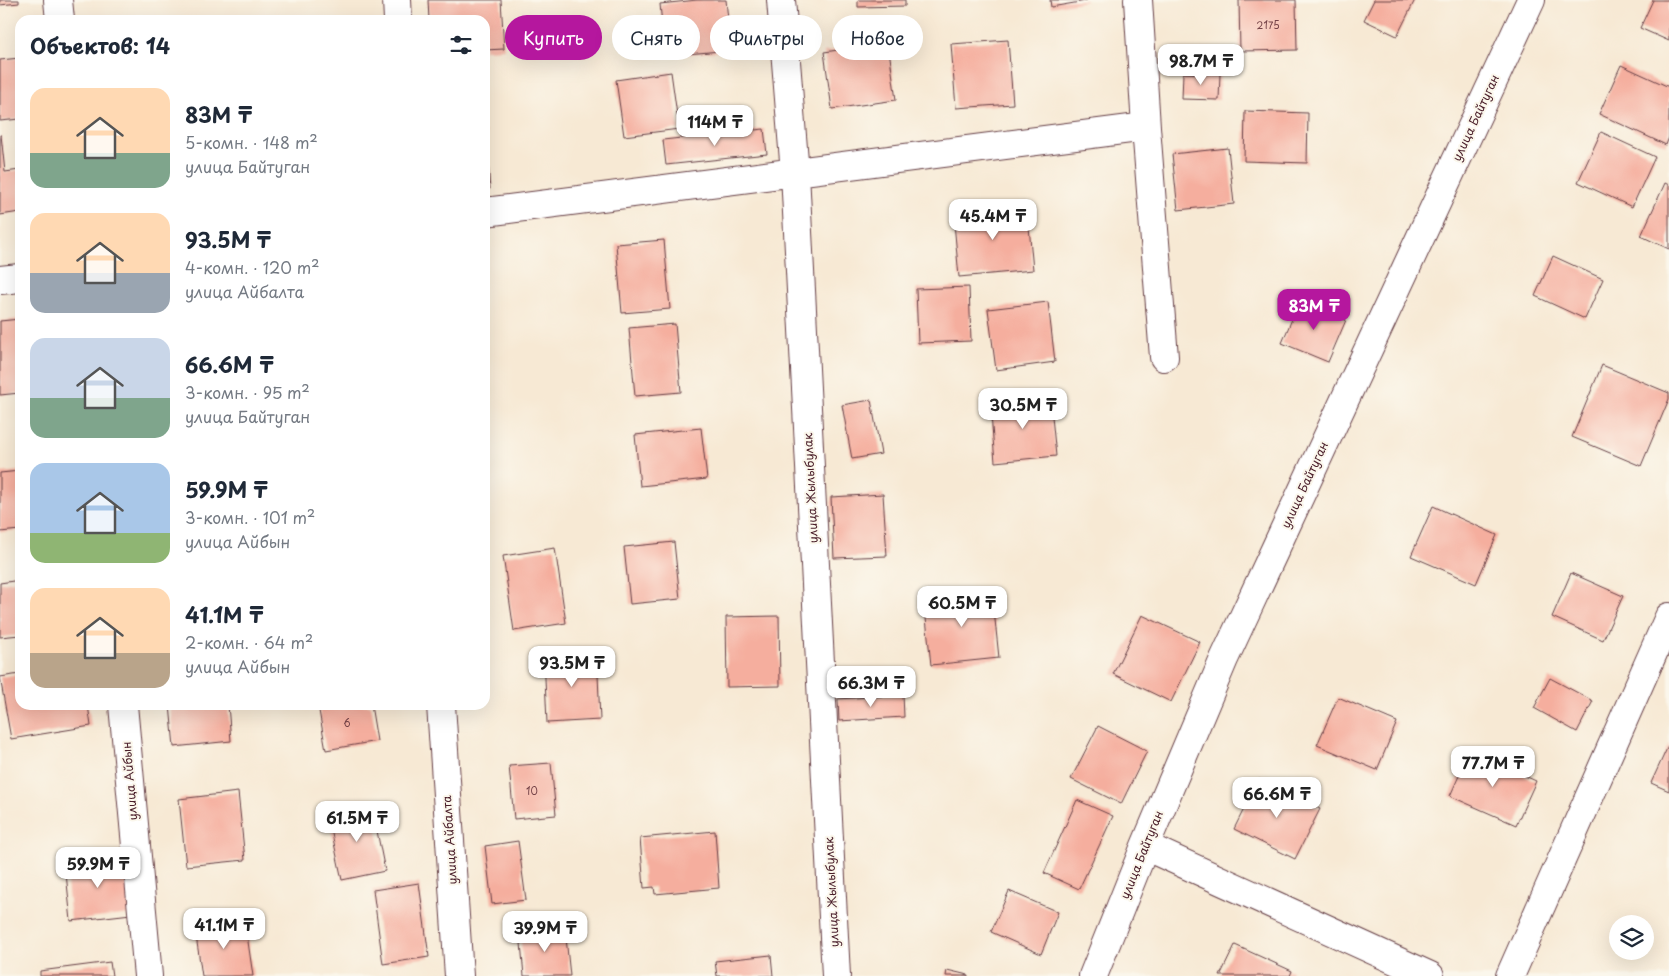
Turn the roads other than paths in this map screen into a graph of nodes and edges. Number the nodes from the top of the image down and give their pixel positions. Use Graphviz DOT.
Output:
graph roads {
  1 [pos="58,0"];
  2 [pos="397,0"];
  3 [pos="781,0"];
  4 [pos="1138,0"];
  5 [pos="1531,0"];
  6 [pos="60,15"];
  7 [pos="398,15"];
  8 [pos="1146,127"];
  9 [pos="794,173"];
  10 [pos="490,211"];
  11 [pos="15,278"];
  12 [pos="0,280"];
  13 [pos="1164,356"];
  14 [pos="1669,617"];
  15 [pos="123,710"];
  16 [pos="442,710"];
  17 [pos="1145,846"];
  18 [pos="148,976"];
  19 [pos="459,976"];
  20 [pos="836,976"];
  21 [pos="1093,976"];
  22 [pos="1430,976"];
  23 [pos="1510,976"];
  1 -- 6 [label="street"];
  2 -- 7 [label="street"];
  3 -- 9 [label="street, улица Жылыбулак"];
  4 -- 8 [label="street"];
  5 -- 17 [label="street, улица Байтуган"];
  8 -- 9 [label="street"];
  8 -- 13 [label="street"];
  9 -- 10 [label="street"];
  9 -- 20 [label="street, улица Жылыбулак"];
  11 -- 12 [label="street"];
  14 -- 23 [label="street"];
  15 -- 18 [label="street, улица Айбын"];
  16 -- 19 [label="street, улица Айбалта"];
  17 -- 21 [label="street, улица Байтуган"];
  17 -- 22 [label="street"];
}
